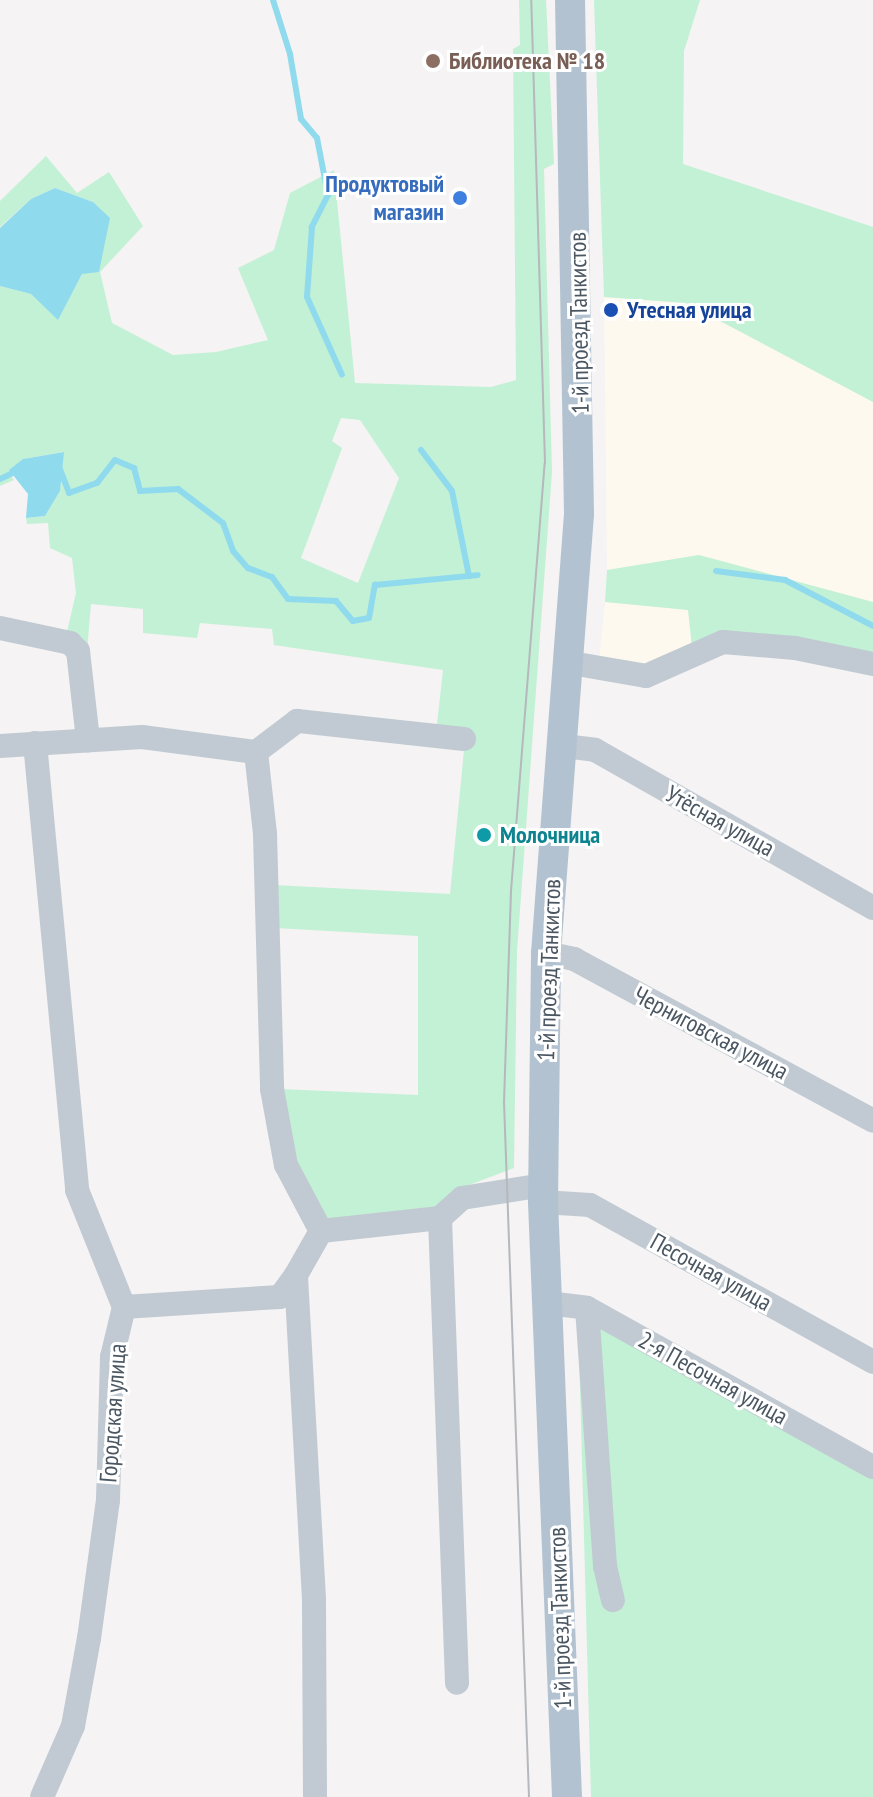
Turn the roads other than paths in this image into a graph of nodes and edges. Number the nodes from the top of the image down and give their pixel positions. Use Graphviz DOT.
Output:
graph roads {
  1 [pos="570,0"];
  2 [pos="0,628"];
  3 [pos="571,663"];
  4 [pos="873,664"];
  5 [pos="464,739"];
  6 [pos="88,740"];
  7 [pos="35,743"];
  8 [pos="0,746"];
  9 [pos="564,746"];
  10 [pos="256,752"];
  11 [pos="873,908"];
  12 [pos="546,953"];
  13 [pos="873,1121"];
  14 [pos="543,1193"];
  15 [pos="440,1218"];
  16 [pos="321,1231"];
  17 [pos="296,1275"];
  18 [pos="548,1303"];
  19 [pos="124,1307"];
  20 [pos="587,1308"];
  21 [pos="873,1362"];
  22 [pos="873,1467"];
  23 [pos="613,1600"];
  24 [pos="457,1683"];
  25 [pos="42,1797"];
  26 [pos="315,1797"];
  27 [pos="567,1797"];
  1 -- 3 [label="main road, 1-й проезд Танкистов"];
  2 -- 6 [label="street"];
  3 -- 4 [label="street"];
  3 -- 9 [label="main road, 1-й проезд Танкистов"];
  5 -- 10 [label="street"];
  6 -- 7 [label="street"];
  6 -- 10 [label="street"];
  7 -- 8 [label="street"];
  7 -- 19 [label="street"];
  9 -- 11 [label="street, Утёсная улица"];
  9 -- 12 [label="main road, 1-й проезд Танкистов"];
  10 -- 16 [label="street"];
  12 -- 13 [label="street, Черниговская улица"];
  12 -- 14 [label="main road, 1-й проезд Танкистов"];
  14 -- 15 [label="street, Песочная улица"];
  14 -- 18 [label="main road, 1-й проезд Танкистов"];
  14 -- 21 [label="street, Песочная улица"];
  15 -- 16 [label="street"];
  15 -- 24 [label="street"];
  16 -- 17 [label="street"];
  17 -- 19 [label="street"];
  17 -- 26 [label="street"];
  18 -- 20 [label="street, 2-я Песочная улица"];
  18 -- 27 [label="main road, 1-й проезд Танкистов"];
  19 -- 25 [label="street, Городская улица"];
  20 -- 22 [label="street, 2-я Песочная улица"];
  20 -- 23 [label="street"];
}
